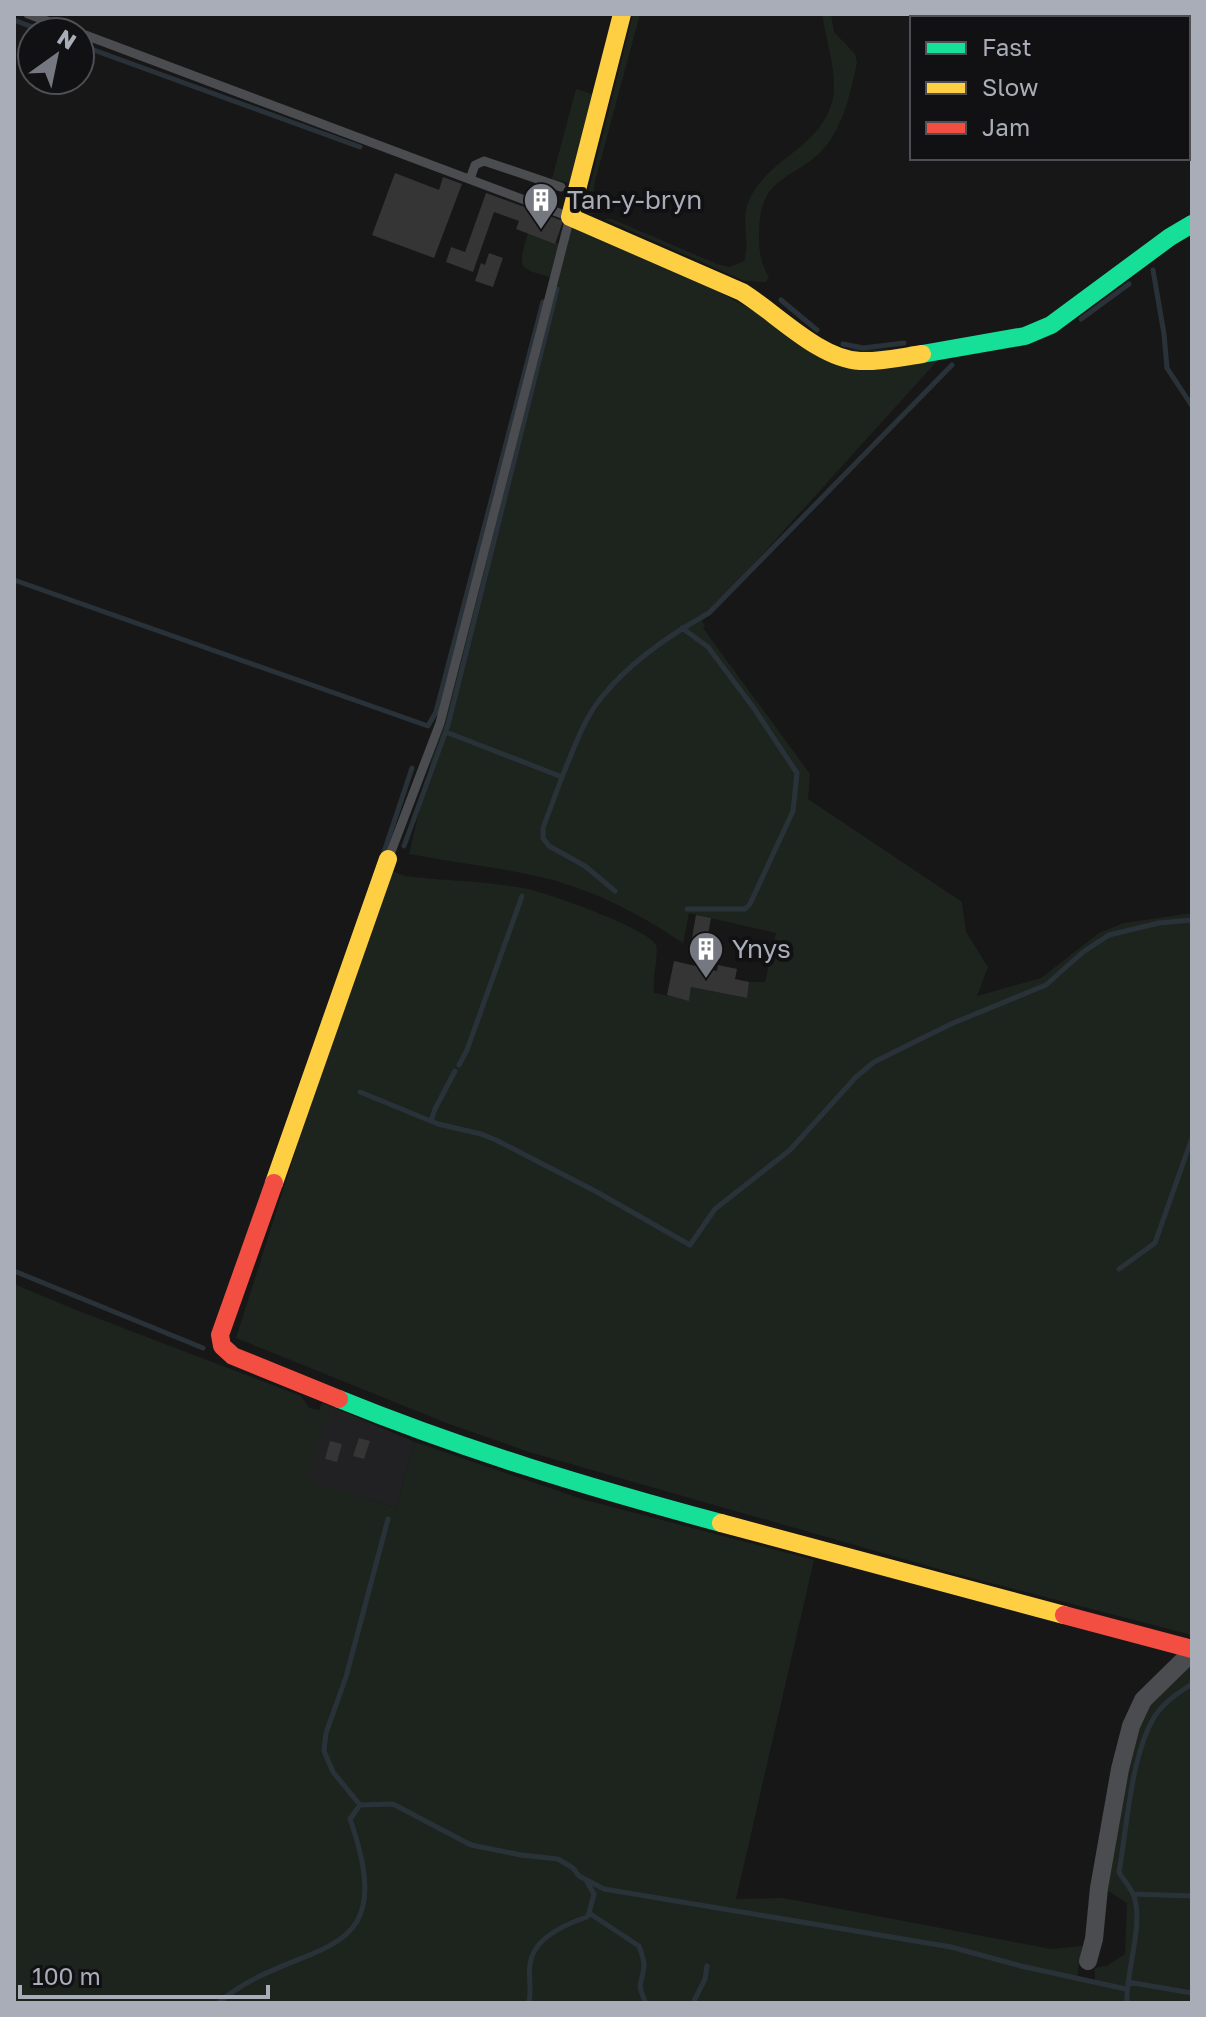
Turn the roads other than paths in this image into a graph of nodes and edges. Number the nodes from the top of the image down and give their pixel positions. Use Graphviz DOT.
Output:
graph roads {
  1 [pos="622,14"];
  2 [pos="96,40"];
  3 [pos="470,179"];
  4 [pos="561,187"];
  5 [pos="570,217"];
  6 [pos="1192,224"];
  7 [pos="388,859"];
  8 [pos="1192,1650"];
  9 [pos="1088,1961"];
  1 -- 5 [label="street"];
  2 -- 3 [label="lane"];
  3 -- 4 [label="lane"];
  3 -- 5 [label="lane"];
  5 -- 6 [label="street"];
  5 -- 7 [label="lane"];
  7 -- 8 [label="street"];
  8 -- 9 [label="street"];
}
